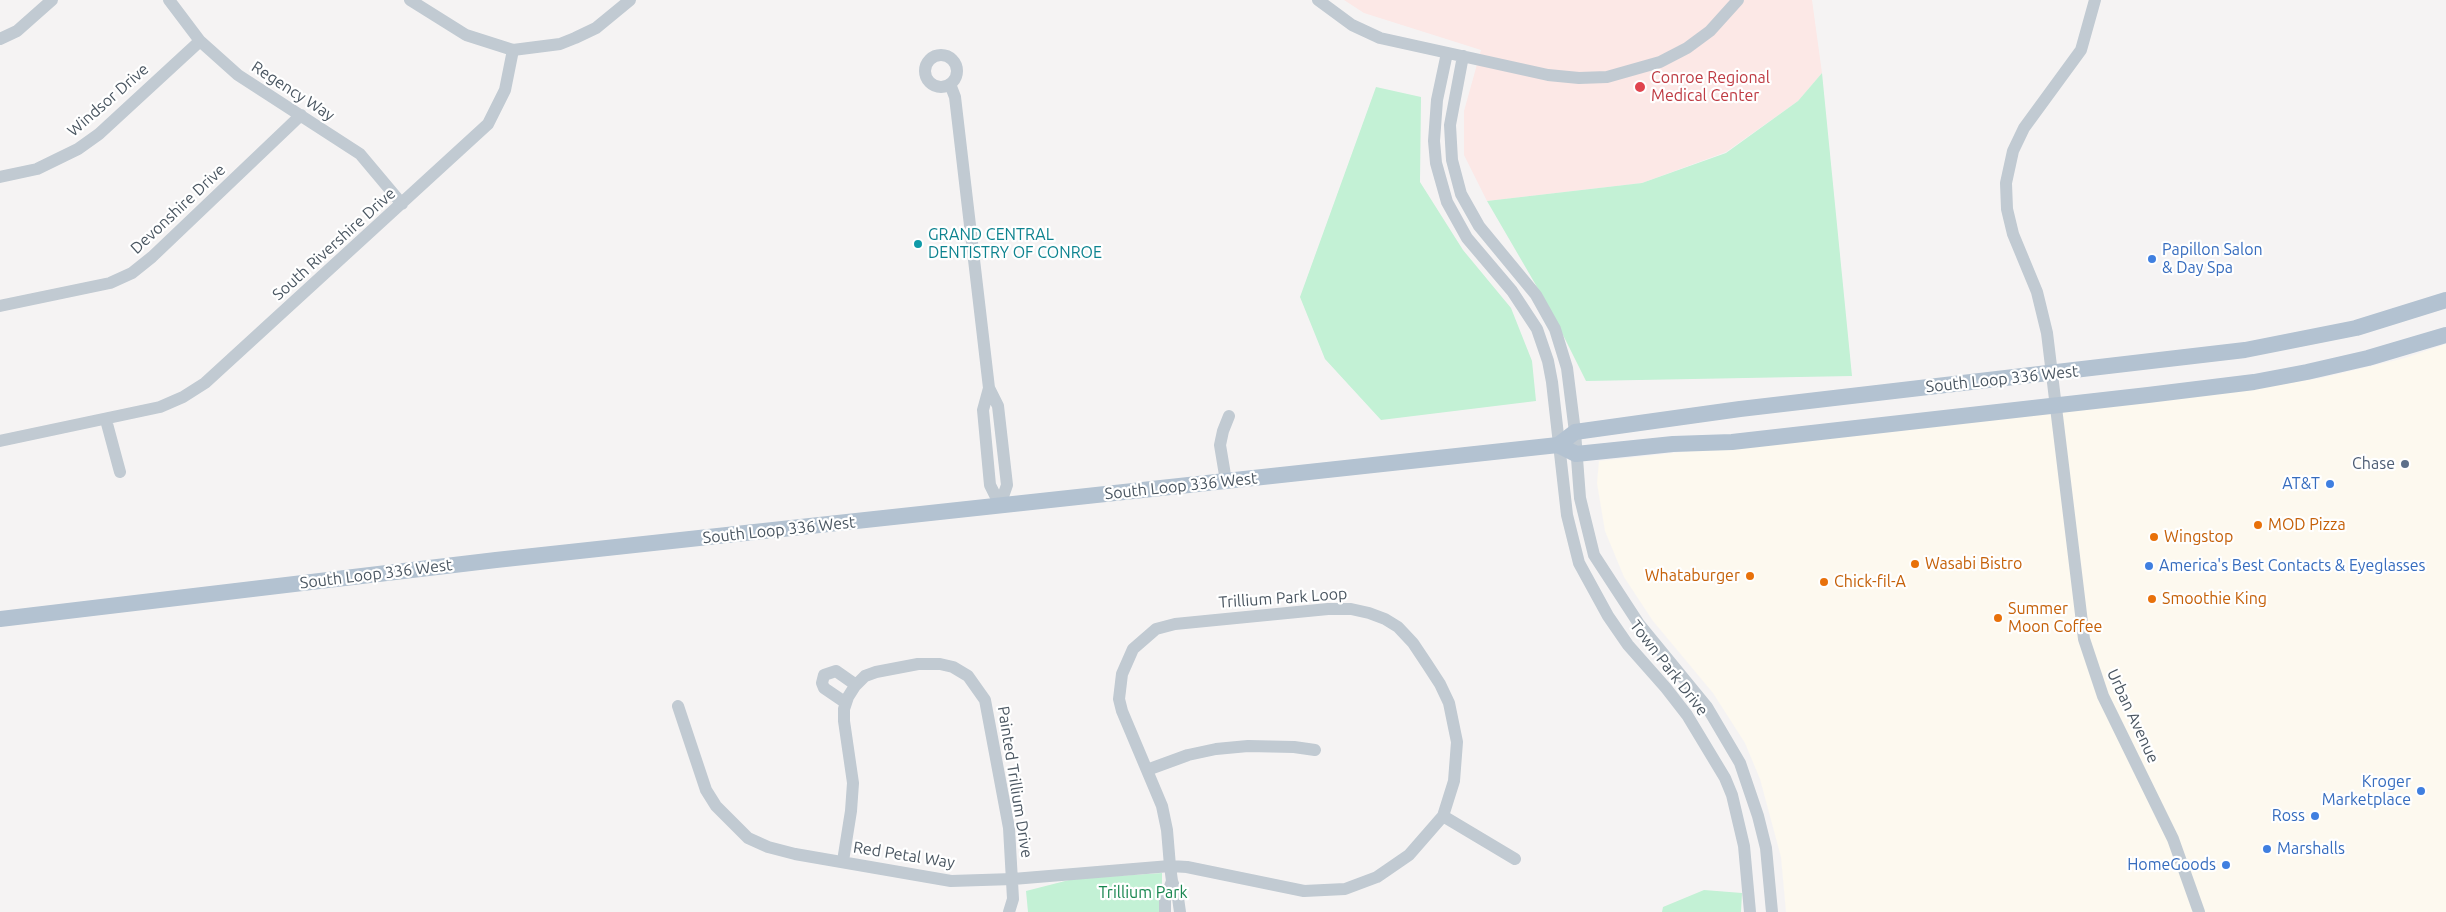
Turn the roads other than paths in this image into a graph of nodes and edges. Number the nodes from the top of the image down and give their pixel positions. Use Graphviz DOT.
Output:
graph roads {
  1 [pos="52,0"];
  2 [pos="169,0"];
  3 [pos="410,0"];
  4 [pos="630,0"];
  5 [pos="1318,0"];
  6 [pos="1738,0"];
  7 [pos="2096,0"];
  8 [pos="0,39"];
  9 [pos="200,41"];
  10 [pos="513,50"];
  11 [pos="1447,53"];
  12 [pos="1463,56"];
  13 [pos="950,84"];
  14 [pos="301,115"];
  15 [pos="0,177"];
  16 [pos="402,204"];
  17 [pos="1536,295"];
  18 [pos="2446,300"];
  19 [pos="1522,304"];
  20 [pos="0,306"];
  21 [pos="2446,335"];
  22 [pos="2051,373"];
  23 [pos="2054,406"];
  24 [pos="1229,416"];
  25 [pos="106,420"];
  26 [pos="1576,432"];
  27 [pos="0,441"];
  28 [pos="1558,445"];
  29 [pos="1576,454"];
  30 [pos="120,472"];
  31 [pos="1226,481"];
  32 [pos="1000,506"];
  33 [pos="0,619"];
  34 [pos="856,685"];
  35 [pos="846,703"];
  36 [pos="678,706"];
  37 [pos="1315,750"];
  38 [pos="1147,770"];
  39 [pos="1443,816"];
  40 [pos="1515,859"];
  41 [pos="843,861"];
  42 [pos="1170,866"];
  43 [pos="1013,879"];
  44 [pos="1172,881"];
  45 [pos="1013,899"];
  46 [pos="1009,912"];
  47 [pos="1018,912"];
  48 [pos="1165,912"];
  49 [pos="1180,912"];
  50 [pos="1750,912"];
  51 [pos="1772,912"];
  52 [pos="2199,912"];
  1 -- 8 [label="street"];
  2 -- 9 [label="street, Regency Way"];
  3 -- 10 [label="street"];
  4 -- 10 [label="street"];
  5 -- 11 [label="street"];
  6 -- 12 [label="street"];
  7 -- 22 [label="street, Urban Avenue"];
  9 -- 14 [label="street, Regency Way"];
  9 -- 15 [label="street, Windsor Drive"];
  10 -- 16 [label="street, South Rivershire Drive"];
  11 -- 12 [label="street"];
  11 -- 19 [label="street, Town Park Drive"];
  12 -- 17 [label="street, Town Park Drive"];
  13 -- 32 [label="street"];
  14 -- 16 [label="street, Regency Way"];
  14 -- 20 [label="street, Devonshire Drive"];
  16 -- 25 [label="street, South Rivershire Drive"];
  17 -- 19 [label="street"];
  17 -- 26 [label="street, Town Park Drive"];
  18 -- 22 [label="main road, South Loop 336 West"];
  19 -- 28 [label="street, Town Park Drive"];
  21 -- 23 [label="main road, South Loop 336 West"];
  22 -- 23 [label="street, Urban Avenue"];
  22 -- 26 [label="main road, South Loop 336 West"];
  23 -- 29 [label="main road, South Loop 336 West"];
  23 -- 52 [label="street, Urban Avenue"];
  24 -- 31 [label="street"];
  25 -- 27 [label="street, South Rivershire Drive"];
  25 -- 30 [label="street"];
  26 -- 28 [label="main road, South Loop 336 West"];
  26 -- 29 [label="street, Town Park Drive"];
  28 -- 29 [label="main road"];
  28 -- 31 [label="main road, South Loop 336 West"];
  28 -- 50 [label="street, Town Park Drive"];
  29 -- 51 [label="street, Town Park Drive"];
  31 -- 32 [label="main road, South Loop 336 West"];
  32 -- 33 [label="main road, South Loop 336 West"];
  34 -- 35 [label="street, Painted Trillium Drive"];
  34 -- 35 [label="street"];
  34 -- 43 [label="street, Painted Trillium Drive"];
  35 -- 41 [label="street, Painted Trillium Drive"];
  36 -- 41 [label="street, Red Petal Way"];
  37 -- 38 [label="street"];
  38 -- 39 [label="street, Trillium Park Loop"];
  38 -- 42 [label="street, Trillium Park Loop"];
  39 -- 40 [label="street"];
  39 -- 42 [label="street, Trillium Park Loop"];
  41 -- 43 [label="street, Red Petal Way"];
  42 -- 43 [label="street, Red Petal Way"];
  42 -- 44 [label="street, Trillium Park Loop"];
  43 -- 45 [label="street, Painted Trillium Drive"];
  44 -- 48 [label="street, Trillium Park Loop"];
  44 -- 49 [label="street, Trillium Park Loop"];
  45 -- 46 [label="street, Painted Trillium Drive"];
  45 -- 47 [label="street, Painted Trillium Drive"];
}
